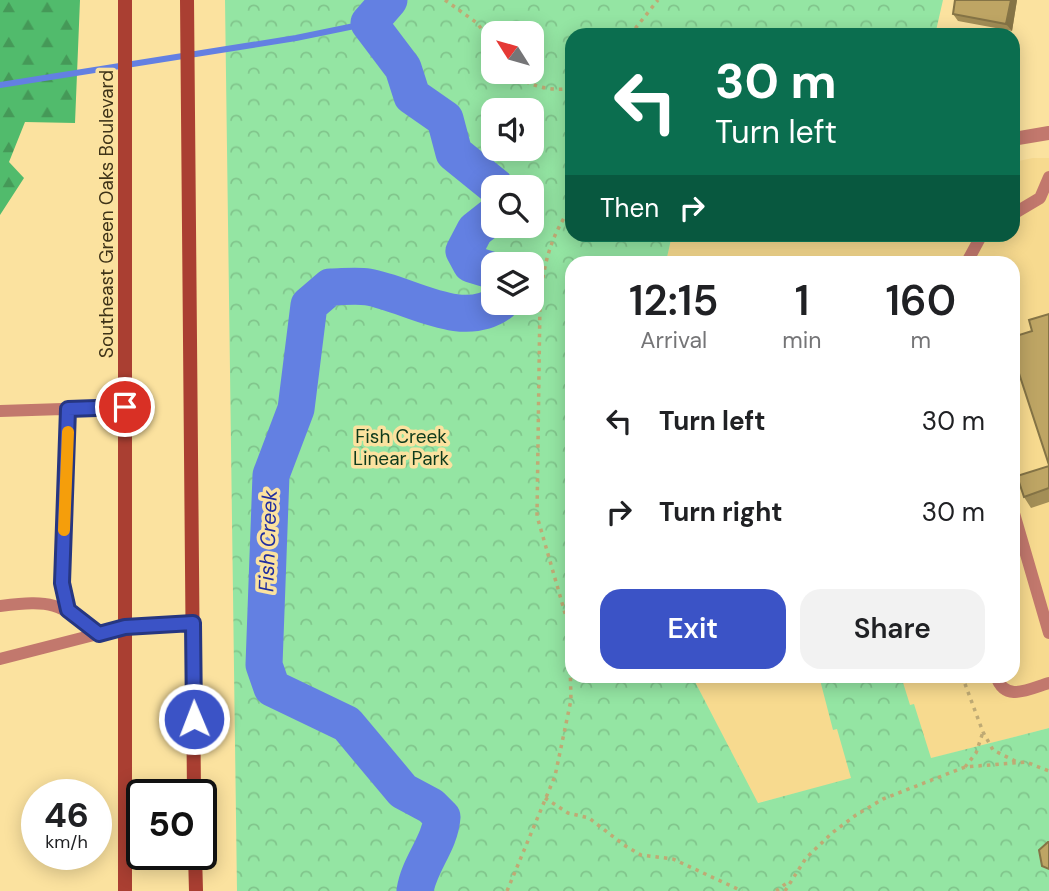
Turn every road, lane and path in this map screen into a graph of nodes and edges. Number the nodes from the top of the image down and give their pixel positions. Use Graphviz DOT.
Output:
graph roads {
  1 [pos="125,0"];
  2 [pos="445,0"];
  3 [pos="658,0"];
  4 [pos="188,7"];
  5 [pos="481,27"];
  6 [pos="636,28"];
  7 [pos="535,84"];
  8 [pos="565,90"];
  9 [pos="1049,132"];
  10 [pos="1020,138"];
  11 [pos="1049,177"];
  12 [pos="1020,210"];
  13 [pos="565,217"];
  14 [pos="125,407"];
  15 [pos="68,409"];
  16 [pos="0,411"];
  17 [pos="1020,534"];
  18 [pos="0,606"];
  19 [pos="68,610"];
  20 [pos="565,613"];
  21 [pos="193,623"];
  22 [pos="125,627"];
  23 [pos="1049,633"];
  24 [pos="99,634"];
  25 [pos="0,659"];
  26 [pos="1049,682"];
  27 [pos="570,683"];
  28 [pos="965,683"];
  29 [pos="1000,683"];
  30 [pos="983,732"];
  31 [pos="1020,763"];
  32 [pos="965,767"];
  33 [pos="1049,771"];
  34 [pos="194,779"];
  35 [pos="545,798"];
  36 [pos="195,870"];
  37 [pos="791,880"];
  38 [pos="125,891"];
  39 [pos="196,891"];
  40 [pos="508,891"];
  41 [pos="742,891"];
  42 [pos="776,891"];
  43 [pos="785,891"];
  1 -- 14 [label="main road, Southeast Green Oaks Boulevard"];
  2 -- 5 [label="path"];
  3 -- 6 [label="path"];
  4 -- 21 [label="main road"];
  7 -- 8 [label="path"];
  9 -- 10 [label="street"];
  11 -- 12 [label="lane"];
  13 -- 20 [label="path"];
  14 -- 15 [label="lane"];
  14 -- 22 [label="main road, Southeast Green Oaks Boulevard"];
  15 -- 16 [label="lane"];
  15 -- 19 [label="lane"];
  17 -- 23 [label="lane"];
  18 -- 19 [label="lane"];
  19 -- 24 [label="lane"];
  21 -- 22 [label="main road"];
  21 -- 34 [label="main road"];
  22 -- 24 [label="lane"];
  22 -- 38 [label="main road, Southeast Green Oaks Boulevard"];
  24 -- 25 [label="lane"];
  26 -- 29 [label="lane"];
  27 -- 35 [label="path"];
  28 -- 30 [label="path"];
  30 -- 31 [label="path"];
  30 -- 32 [label="path"];
  31 -- 32 [label="path"];
  31 -- 33 [label="path"];
  32 -- 37 [label="path"];
  35 -- 40 [label="path"];
  35 -- 41 [label="path"];
  36 -- 39 [label="main road"];
  37 -- 42 [label="path"];
  37 -- 43 [label="path"];
}
